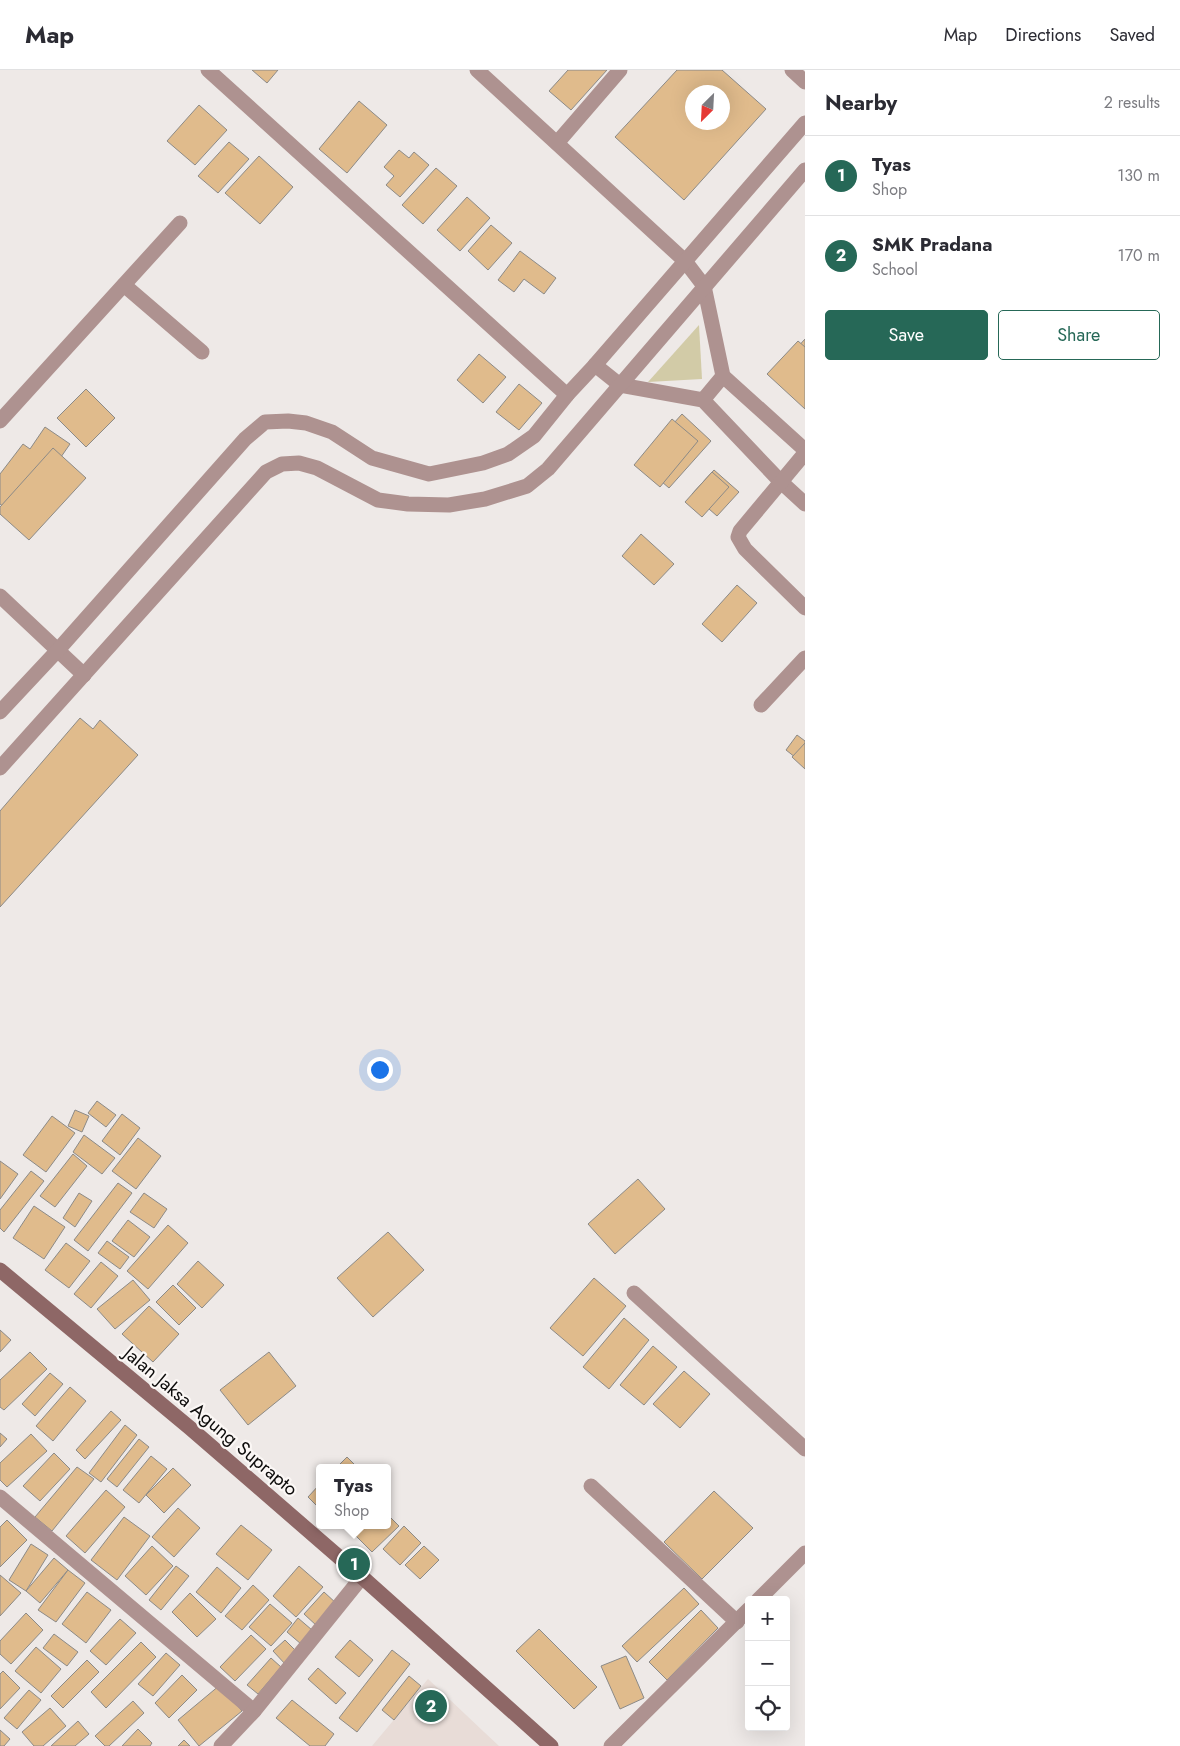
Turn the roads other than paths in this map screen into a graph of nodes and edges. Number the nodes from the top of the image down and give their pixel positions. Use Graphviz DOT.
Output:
graph roads {
  1 [pos="208,70"];
  2 [pos="477,70"];
  3 [pos="620,70"];
  4 [pos="792,70"];
  5 [pos="805,82"];
  6 [pos="805,123"];
  7 [pos="557,143"];
  8 [pos="805,170"];
  9 [pos="180,223"];
  10 [pos="685,261"];
  11 [pos="124,285"];
  12 [pos="704,286"];
  13 [pos="202,352"];
  14 [pos="596,365"];
  15 [pos="723,376"];
  16 [pos="620,385"];
  17 [pos="567,395"];
  18 [pos="703,400"];
  19 [pos="0,421"];
  20 [pos="805,451"];
  21 [pos="780,481"];
  22 [pos="805,504"];
  23 [pos="0,596"];
  24 [pos="805,608"];
  25 [pos="58,650"];
  26 [pos="805,658"];
  27 [pos="84,675"];
  28 [pos="761,705"];
  29 [pos="0,712"];
  30 [pos="0,768"];
  31 [pos="0,1270"];
  32 [pos="634,1293"];
  33 [pos="805,1450"];
  34 [pos="591,1486"];
  35 [pos="0,1497"];
  36 [pos="805,1553"];
  37 [pos="362,1577"];
  38 [pos="762,1596"];
  39 [pos="745,1613"];
  40 [pos="737,1622"];
  41 [pos="254,1711"];
  42 [pos="221,1746"];
  43 [pos="551,1746"];
  44 [pos="611,1746"];
  1 -- 17 [label="street"];
  2 -- 7 [label="street"];
  3 -- 7 [label="street"];
  4 -- 5 [label="street"];
  6 -- 10 [label="street"];
  7 -- 10 [label="street"];
  8 -- 12 [label="street"];
  9 -- 11 [label="street"];
  10 -- 12 [label="street"];
  10 -- 14 [label="street"];
  11 -- 13 [label="street"];
  11 -- 19 [label="street"];
  12 -- 15 [label="street"];
  12 -- 16 [label="street"];
  14 -- 16 [label="street"];
  14 -- 17 [label="street"];
  15 -- 18 [label="street"];
  15 -- 20 [label="street"];
  16 -- 18 [label="street"];
  16 -- 27 [label="street"];
  17 -- 25 [label="street"];
  18 -- 21 [label="street"];
  20 -- 21 [label="street"];
  21 -- 22 [label="street"];
  21 -- 24 [label="street"];
  23 -- 25 [label="street"];
  25 -- 27 [label="street"];
  25 -- 29 [label="street"];
  26 -- 28 [label="street"];
  27 -- 30 [label="street"];
  31 -- 37 [label="main road, Jalan Jaksa Agung Suprapto"];
  32 -- 33 [label="street"];
  34 -- 40 [label="street"];
  35 -- 41 [label="street"];
  36 -- 38 [label="street"];
  37 -- 41 [label="street"];
  37 -- 43 [label="main road, Jalan Jaksa Agung Suprapto"];
  39 -- 40 [label="street"];
  40 -- 44 [label="street"];
  41 -- 42 [label="street"];
}
